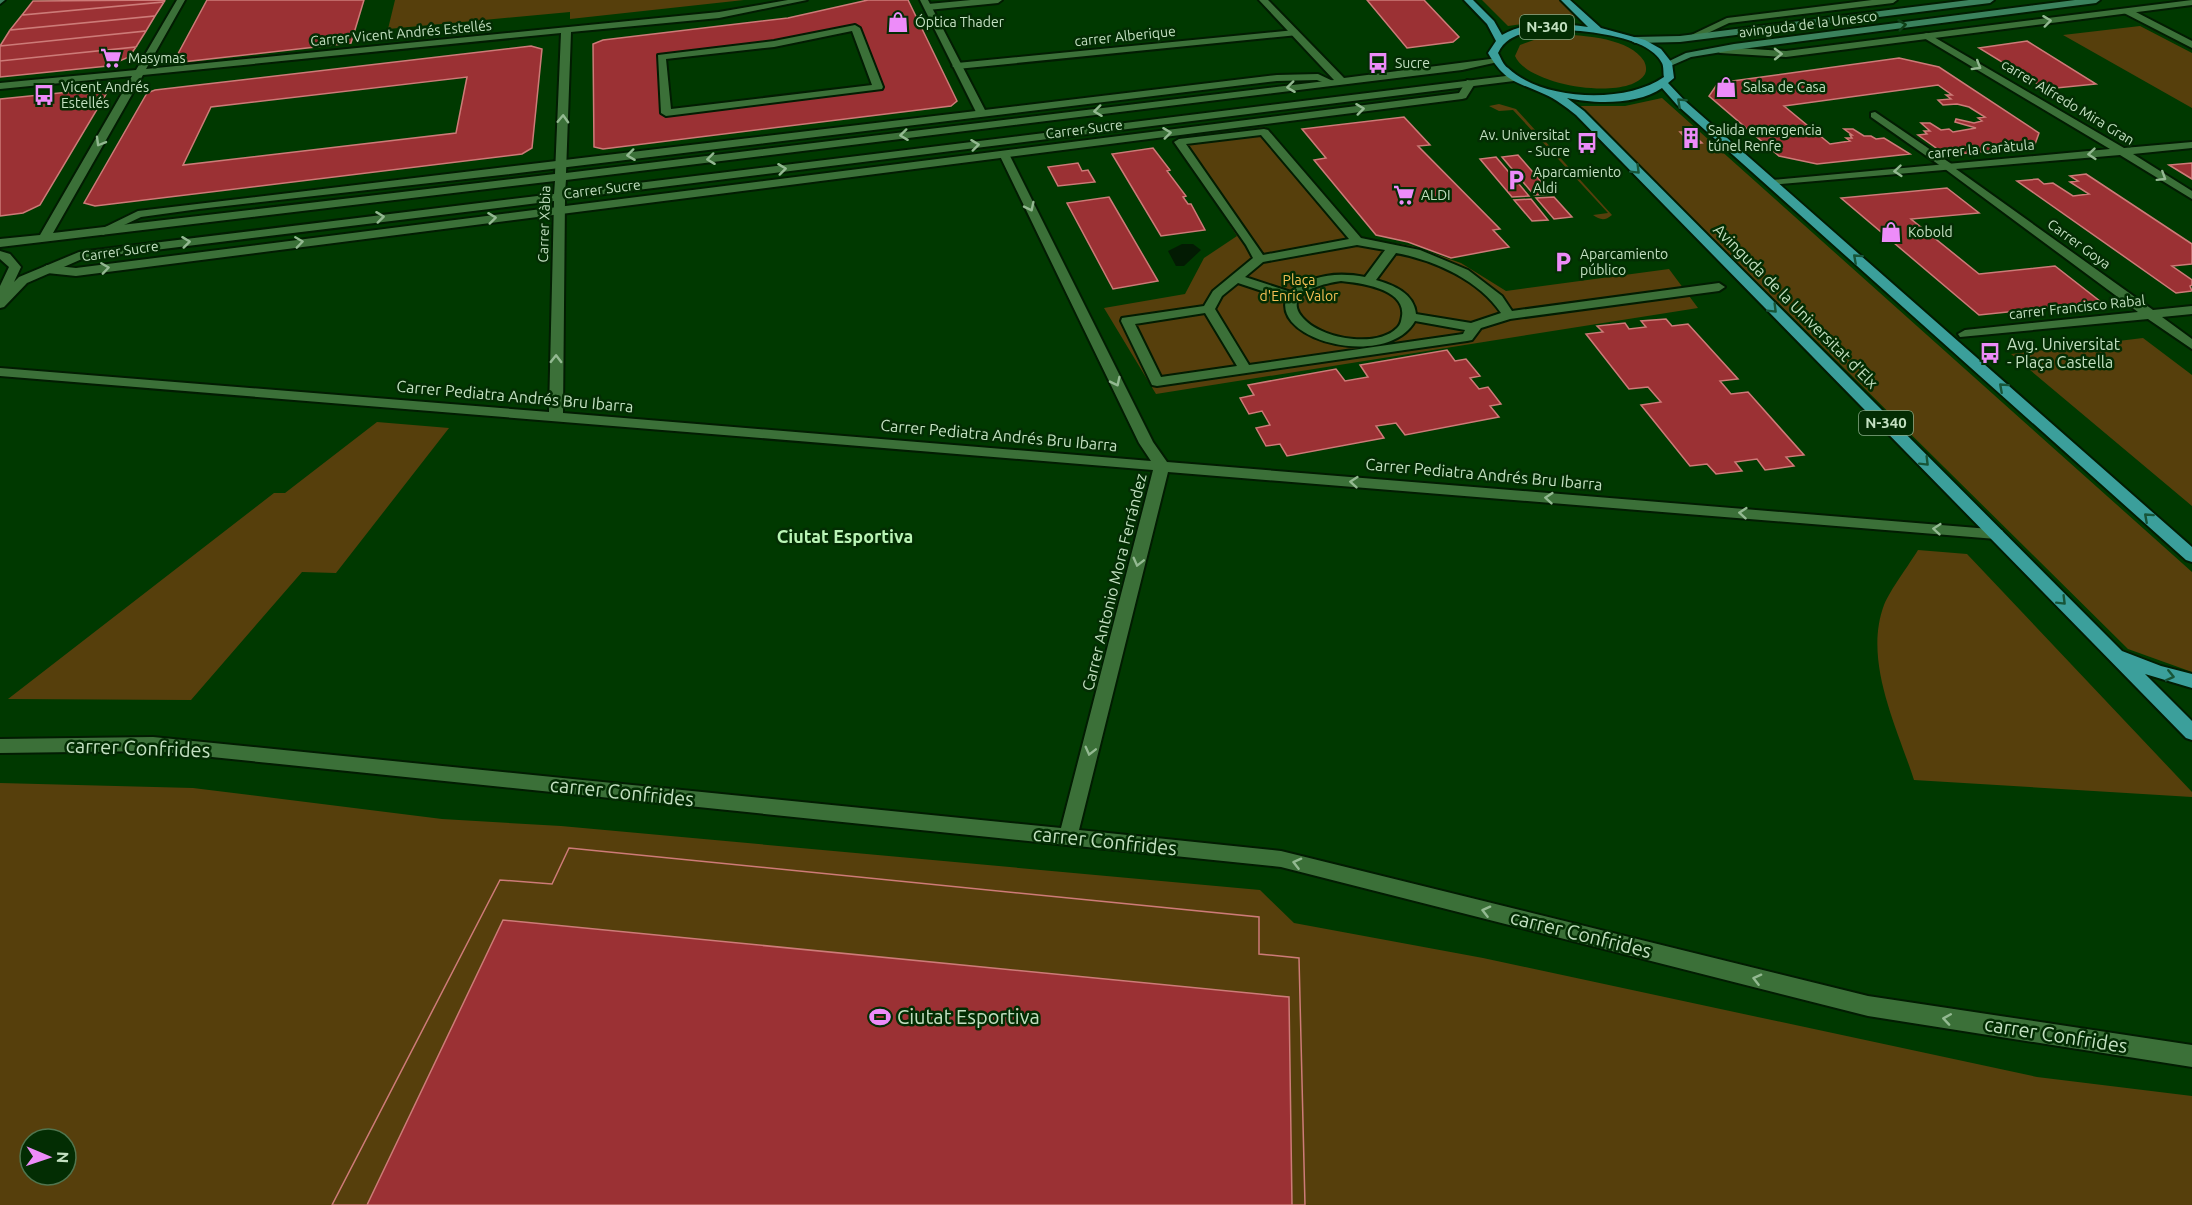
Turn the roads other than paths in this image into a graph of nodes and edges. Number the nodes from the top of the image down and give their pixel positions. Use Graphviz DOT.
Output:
graph roads {
  1 [pos="181,0"];
  2 [pos="803,0"];
  3 [pos="998,0"];
  4 [pos="1263,0"];
  5 [pos="1468,0"];
  6 [pos="1565,0"];
  7 [pos="1893,0"];
  8 [pos="1990,0"];
  9 [pos="2096,0"];
  10 [pos="2192,2"];
  11 [pos="926,4"];
  12 [pos="2127,11"];
  13 [pos="1597,30"];
  14 [pos="566,31"];
  15 [pos="1295,33"];
  16 [pos="1927,36"];
  17 [pos="1689,38"];
  18 [pos="1500,40"];
  19 [pos="1635,40"];
  20 [pos="2192,45"];
  21 [pos="1720,50"];
  22 [pos="1495,60"];
  23 [pos="1668,64"];
  24 [pos="957,66"];
  25 [pos="141,72"];
  26 [pos="1514,78"];
  27 [pos="1336,81"];
  28 [pos="1471,82"];
  29 [pos="1664,84"];
  30 [pos="0,86"];
  31 [pos="878,87"];
  32 [pos="1545,90"];
  33 [pos="981,112"];
  34 [pos="1875,115"];
  35 [pos="2192,145"];
  36 [pos="2121,151"];
  37 [pos="1004,154"];
  38 [pos="561,163"];
  39 [pos="1949,167"];
  40 [pos="560,177"];
  41 [pos="1772,183"];
  42 [pos="2192,196"];
  43 [pos="559,203"];
  44 [pos="103,231"];
  45 [pos="44,238"];
  46 [pos="1357,241"];
  47 [pos="0,243"];
  48 [pos="1394,248"];
  49 [pos="3,256"];
  50 [pos="1259,259"];
  51 [pos="1234,278"];
  52 [pos="1369,281"];
  53 [pos="1719,287"];
  54 [pos="1294,297"];
  55 [pos="0,301"];
  56 [pos="1209,309"];
  57 [pos="2192,310"];
  58 [pos="2150,314"];
  59 [pos="1509,315"];
  60 [pos="1408,316"];
  61 [pos="1475,328"];
  62 [pos="1965,334"];
  63 [pos="1323,336"];
  64 [pos="2192,345"];
  65 [pos="1301,361"];
  66 [pos="1245,369"];
  67 [pos="0,372"];
  68 [pos="556,417"];
  69 [pos="1162,466"];
  70 [pos="1996,534"];
  71 [pos="2192,556"];
  72 [pos="2111,651"];
  73 [pos="2192,681"];
  74 [pos="2192,733"];
  75 [pos="0,746"];
  76 [pos="1068,837"];
  77 [pos="2192,1056"];
  1 -- 25 [label="street"];
  2 -- 14 [label="street, Carrer Vicent Andrés Estellés"];
  3 -- 11 [label="street"];
  4 -- 15 [label="street"];
  5 -- 18 [label="highway, N-340"];
  6 -- 13 [label="highway, N-340"];
  7 -- 17 [label="street"];
  8 -- 17 [label="main road, avinguda de la Unesco"];
  21 -- 9 [label="main road, avinguda de la Unesco, one-way"];
  10 -- 12 [label="street"];
  11 -- 24 [label="street"];
  16 -- 12 [label="street, one-way"];
  12 -- 20 [label="street"];
  13 -- 18 [label="highway, N-340"];
  13 -- 19 [label="highway, N-340"];
  14 -- 25 [label="street, Carrer Vicent Andrés Estellés"];
  38 -- 14 [label="street, Carrer Xàbia, one-way"];
  15 -- 24 [label="street, carrer Alberique"];
  15 -- 27 [label="street"];
  21 -- 16 [label="street, one-way"];
  16 -- 36 [label="street, carrer Alfredo Mira Gran, one-way"];
  17 -- 19 [label="main road, avinguda de la Unesco"];
  18 -- 22 [label="highway, N-340"];
  19 -- 23 [label="highway, N-340"];
  21 -- 23 [label="main road, avinguda de la Unesco"];
  22 -- 26 [label="highway, N-340"];
  22 -- 27 [label="street, Carrer Sucre"];
  23 -- 29 [label="highway"];
  24 -- 33 [label="street"];
  25 -- 30 [label="street, Carrer Vicent Andrés Estellés"];
  25 -- 45 [label="street, one-way"];
  26 -- 28 [label="street, Carrer Sucre"];
  26 -- 32 [label="highway, N-340"];
  27 -- 33 [label="street, Carrer Sucre"];
  27 -- 40 [label="street, Carrer Sucre, one-way"];
  37 -- 28 [label="street, Carrer Sucre, one-way"];
  43 -- 28 [label="street, Carrer Sucre, one-way"];
  29 -- 32 [label="highway, N-340"];
  41 -- 29 [label="highway, one-way"];
  31 -- 31 [label="street"];
  32 -- 70 [label="highway, Avinguda de la Universitat d'Elx / N-340, one-way"];
  33 -- 38 [label="street, Carrer Sucre, one-way"];
  34 -- 39 [label="street, Carrer Goya"];
  35 -- 36 [label="street, carrer la Caràtula"];
  36 -- 39 [label="street, carrer la Caràtula, one-way"];
  36 -- 42 [label="street, carrer Alfredo Mira Gran, one-way"];
  37 -- 43 [label="street, Carrer Sucre"];
  37 -- 69 [label="street, Carrer Antonio Mora Ferrández, one-way"];
  38 -- 40 [label="street, Carrer Xàbia"];
  38 -- 44 [label="street, Carrer Sucre"];
  39 -- 41 [label="street, carrer la Caràtula, one-way"];
  39 -- 58 [label="street, Carrer Goya"];
  40 -- 43 [label="street, Carrer Xàbia"];
  40 -- 44 [label="street, Carrer Sucre"];
  71 -- 41 [label="highway, one-way"];
  55 -- 43 [label="street, Carrer Sucre, one-way"];
  68 -- 43 [label="street, Carrer Xàbia, one-way"];
  44 -- 45 [label="street, Carrer Sucre"];
  45 -- 47 [label="street, Carrer Sucre"];
  46 -- 48 [label="street"];
  46 -- 50 [label="street"];
  46 -- 50 [label="street"];
  48 -- 52 [label="street"];
  48 -- 59 [label="street"];
  49 -- 55 [label="street"];
  50 -- 51 [label="street"];
  51 -- 54 [label="street"];
  51 -- 56 [label="street"];
  52 -- 54 [label="street"];
  52 -- 60 [label="street"];
  53 -- 59 [label="street"];
  54 -- 63 [label="street"];
  56 -- 66 [label="street"];
  56 -- 66 [label="street"];
  57 -- 58 [label="street, carrer Francisco Rabal"];
  58 -- 62 [label="street, carrer Francisco Rabal"];
  58 -- 64 [label="street, Carrer Goya"];
  59 -- 61 [label="street"];
  60 -- 61 [label="street"];
  60 -- 63 [label="street"];
  61 -- 65 [label="street"];
  63 -- 65 [label="street"];
  65 -- 66 [label="street"];
  67 -- 68 [label="street, Carrer Pediatra Andrés Bru Ibarra"];
  68 -- 69 [label="street, Carrer Pediatra Andrés Bru Ibarra"];
  70 -- 69 [label="street, Carrer Pediatra Andrés Bru Ibarra, one-way"];
  69 -- 76 [label="street, Carrer Antonio Mora Ferrández, one-way"];
  70 -- 72 [label="highway, Avinguda de la Universitat d'Elx / N-340, one-way"];
  72 -- 73 [label="highway, N-340, one-way"];
  72 -- 74 [label="highway, Avinguda de la Universitat d'Elx / N-340"];
  75 -- 76 [label="street, carrer Confrides"];
  77 -- 76 [label="street, carrer Confrides, one-way"];
}
